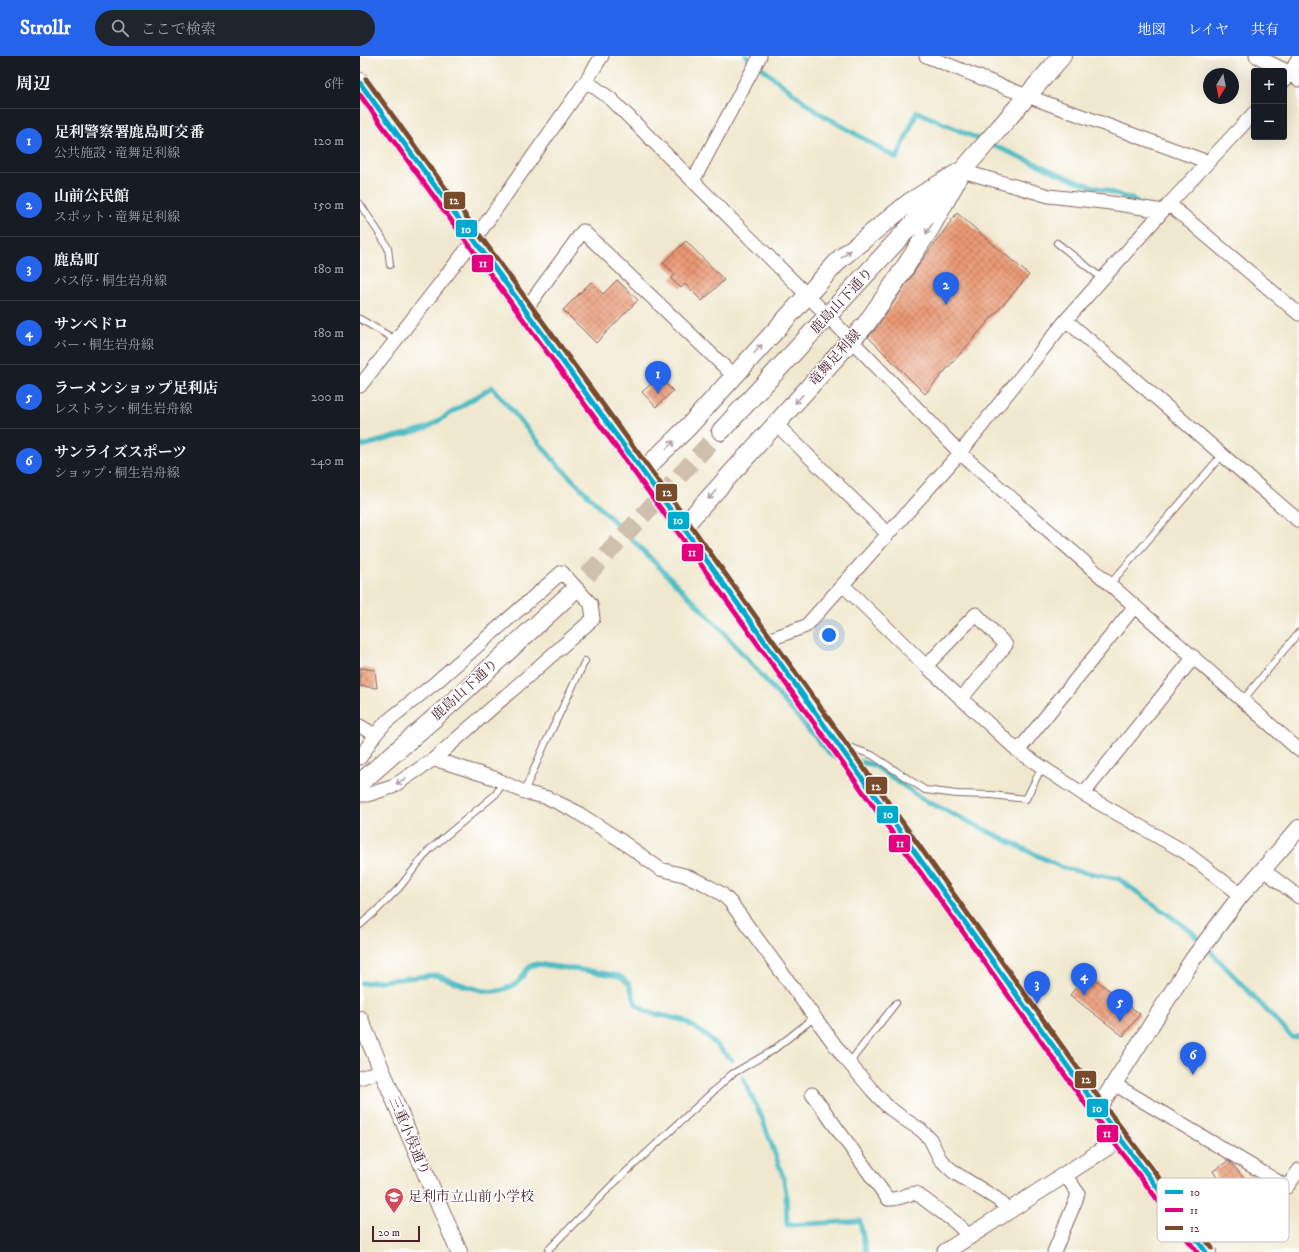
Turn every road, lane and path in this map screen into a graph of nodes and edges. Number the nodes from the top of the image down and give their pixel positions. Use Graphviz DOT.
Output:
graph roads {
  1 [pos="602,56"];
  2 [pos="760,56"];
  3 [pos="926,56"];
  4 [pos="1062,56"];
  5 [pos="1256,56"];
  6 [pos="1299,56"];
  7 [pos="1291,78"];
  8 [pos="586,81"];
  9 [pos="360,83"];
  10 [pos="1027,96"];
  11 [pos="1251,116"];
  12 [pos="1208,162"];
  13 [pos="962,171"];
  14 [pos="693,181"];
  15 [pos="360,204"];
  16 [pos="1166,207"];
  17 [pos="474,240"];
  18 [pos="1057,243"];
  19 [pos="390,265"];
  20 [pos="1103,279"];
  21 [pos="806,295"];
  22 [pos="525,310"];
  23 [pos="1299,314"];
  24 [pos="828,316"];
  25 [pos="360,319"];
  26 [pos="1066,320"];
  27 [pos="396,340"];
  28 [pos="851,341"];
  29 [pos="734,376"];
  30 [pos="360,386"];
  31 [pos="776,424"];
  32 [pos="721,431"];
  33 [pos="960,453"];
  34 [pos="1222,455"];
  35 [pos="642,472"];
  36 [pos="1299,521"];
  37 [pos="683,527"];
  38 [pos="888,534"];
  39 [pos="1110,584"];
  40 [pos="843,585"];
  41 [pos="569,595"];
  42 [pos="1136,606"];
  43 [pos="1299,632"];
  44 [pos="765,641"];
  45 [pos="1194,657"];
  46 [pos="585,661"];
  47 [pos="926,666"];
  48 [pos="962,699"];
  49 [pos="1243,700"];
  50 [pos="360,726"];
  51 [pos="375,735"];
  52 [pos="837,743"];
  53 [pos="1299,750"];
  54 [pos="1018,751"];
  55 [pos="360,758"];
  56 [pos="434,759"];
  57 [pos="1042,767"];
  58 [pos="503,782"];
  59 [pos="360,783"];
  60 [pos="524,792"];
  61 [pos="1082,794"];
  62 [pos="360,795"];
  63 [pos="1299,828"];
  64 [pos="1262,869"];
  65 [pos="1241,895"];
  66 [pos="1299,897"];
  67 [pos="360,924"];
  68 [pos="896,1003"];
  69 [pos="815,1017"];
  70 [pos="360,1019"];
  71 [pos="850,1063"];
  72 [pos="381,1071"];
  73 [pos="360,1078"];
  74 [pos="1114,1084"];
  75 [pos="812,1094"];
  76 [pos="1098,1109"];
  77 [pos="1120,1138"];
  78 [pos="1299,1170"];
  79 [pos="1065,1175"];
  80 [pos="1272,1178"];
  81 [pos="1289,1184"];
  82 [pos="1157,1187"];
  83 [pos="1009,1210"];
  84 [pos="969,1236"];
  85 [pos="1198,1242"];
  86 [pos="459,1252"];
  87 [pos="548,1252"];
  88 [pos="945,1252"];
  89 [pos="1054,1252"];
  90 [pos="1206,1252"];
  1 -- 8 [label="street"];
  2 -- 14 [label="street"];
  3 -- 10 [label="street"];
  4 -- 10 [label="main road, 竜舞足利線"];
  5 -- 7 [label="street"];
  6 -- 7 [label="street"];
  8 -- 14 [label="street"];
  8 -- 17 [label="street"];
  9 -- 17 [label="main road"];
  10 -- 12 [label="street"];
  10 -- 13 [label="main road, 竜舞足利線"];
  11 -- 12 [label="street"];
  12 -- 16 [label="street"];
  13 -- 16 [label="street"];
  21 -- 13 [label="main road, 竜舞足利線, one-way"];
  13 -- 24 [label="main road, 鹿島山下通り"];
  13 -- 28 [label="main road, 竜舞足利線, one-way"];
  14 -- 21 [label="street"];
  15 -- 19 [label="lane"];
  16 -- 20 [label="street"];
  16 -- 23 [label="street"];
  17 -- 22 [label="main road"];
  17 -- 27 [label="street"];
  18 -- 20 [label="lane"];
  20 -- 26 [label="street"];
  21 -- 24 [label="street"];
  29 -- 21 [label="main road, 竜舞足利線, one-way"];
  22 -- 29 [label="street"];
  22 -- 35 [label="main road"];
  24 -- 28 [label="street"];
  24 -- 32 [label="main road, 鹿島山下通り"];
  25 -- 27 [label="lane"];
  26 -- 33 [label="street"];
  26 -- 34 [label="street"];
  27 -- 30 [label="street"];
  28 -- 31 [label="main road, 竜舞足利線, one-way"];
  28 -- 33 [label="street"];
  35 -- 29 [label="main road, 竜舞足利線, one-way"];
  31 -- 37 [label="main road, 竜舞足利線, one-way"];
  31 -- 38 [label="street"];
  33 -- 38 [label="street"];
  33 -- 39 [label="street"];
  34 -- 36 [label="street"];
  34 -- 39 [label="lane"];
  35 -- 37 [label="main road"];
  37 -- 44 [label="main road"];
  38 -- 40 [label="street"];
  39 -- 42 [label="street"];
  40 -- 44 [label="street"];
  40 -- 47 [label="street"];
  41 -- 59 [label="main road, 鹿島山下通り"];
  42 -- 45 [label="street"];
  42 -- 54 [label="street"];
  43 -- 49 [label="lane"];
  44 -- 52 [label="main road"];
  45 -- 49 [label="street"];
  45 -- 61 [label="street"];
  46 -- 60 [label="lane"];
  47 -- 48 [label="street"];
  47 -- 48 [label="street"];
  48 -- 54 [label="street"];
  49 -- 53 [label="street"];
  50 -- 51 [label="street"];
  51 -- 55 [label="street"];
  51 -- 56 [label="street"];
  52 -- 57 [label="lane"];
  52 -- 76 [label="main road"];
  54 -- 57 [label="street"];
  56 -- 58 [label="street"];
  56 -- 62 [label="street, one-way"];
  57 -- 61 [label="street"];
  58 -- 60 [label="street"];
  58 -- 67 [label="lane"];
  60 -- 69 [label="street"];
  61 -- 65 [label="street"];
  63 -- 64 [label="street"];
  64 -- 65 [label="street"];
  64 -- 66 [label="street"];
  65 -- 74 [label="street"];
  68 -- 71 [label="lane"];
  69 -- 71 [label="street"];
  69 -- 87 [label="lane"];
  70 -- 72 [label="street, 三重小俣通り"];
  71 -- 83 [label="street"];
  72 -- 73 [label="street"];
  72 -- 86 [label="street, 三重小俣通り"];
  74 -- 76 [label="street"];
  74 -- 80 [label="street"];
  75 -- 84 [label="street"];
  76 -- 77 [label="main road"];
  77 -- 79 [label="street"];
  77 -- 82 [label="main road"];
  78 -- 81 [label="street"];
  79 -- 83 [label="street"];
  79 -- 89 [label="street"];
  83 -- 84 [label="street"];
  84 -- 88 [label="street"];
  85 -- 90 [label="main road"];
}
